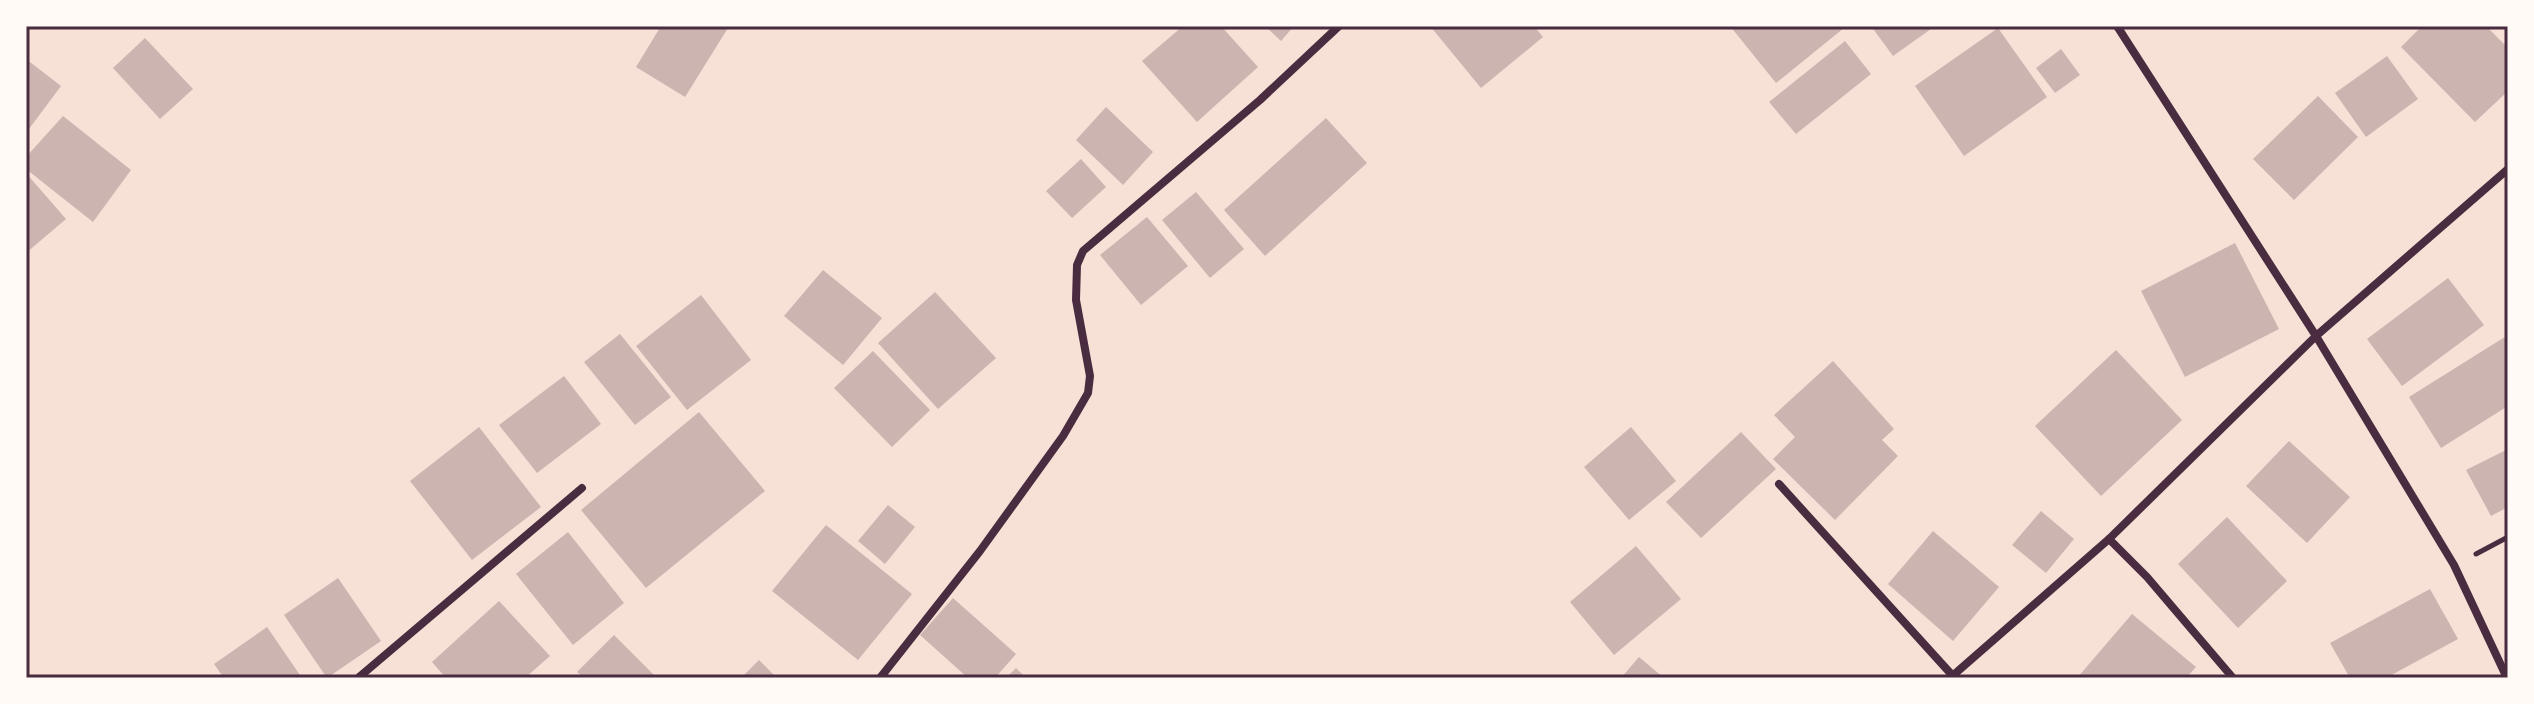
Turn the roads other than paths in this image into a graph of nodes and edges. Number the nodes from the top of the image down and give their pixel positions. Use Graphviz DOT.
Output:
graph roads {
  1 [pos="1339,26"];
  2 [pos="2117,26"];
  3 [pos="2508,169"];
  4 [pos="2316,336"];
  5 [pos="1779,484"];
  6 [pos="582,488"];
  7 [pos="2109,539"];
  8 [pos="1951,677"];
  9 [pos="358,678"];
  10 [pos="880,678"];
  11 [pos="2233,678"];
  12 [pos="2507,678"];
  1 -- 10 [label="street"];
  2 -- 4 [label="street"];
  3 -- 4 [label="street"];
  4 -- 7 [label="street"];
  4 -- 12 [label="street"];
  5 -- 8 [label="street"];
  6 -- 9 [label="street"];
  7 -- 8 [label="street"];
  7 -- 11 [label="street"];
}
